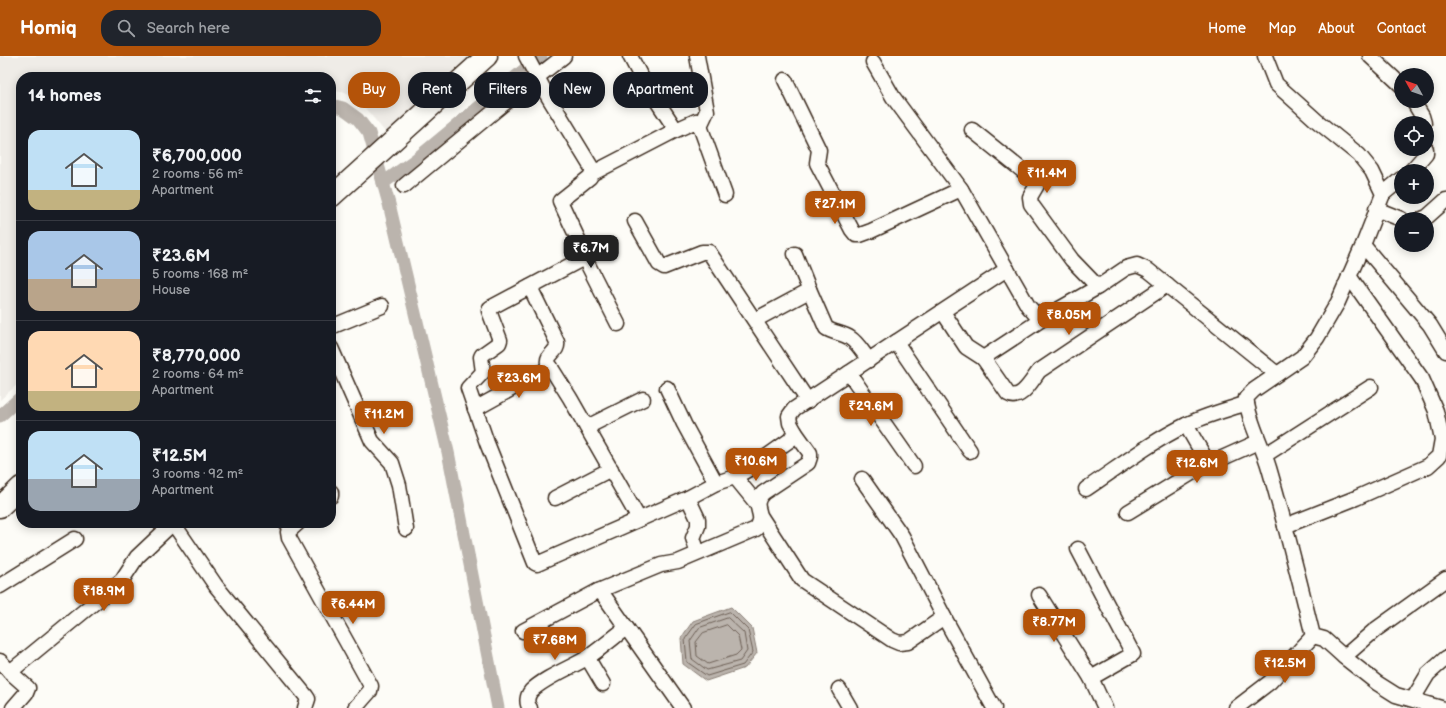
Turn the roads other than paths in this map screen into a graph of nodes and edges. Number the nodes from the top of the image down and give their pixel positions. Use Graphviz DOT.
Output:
graph roads {
  1 [pos="487,56"];
  2 [pos="526,56"];
  3 [pos="564,56"];
  4 [pos="630,56"];
  5 [pos="697,56"];
  6 [pos="1265,56"];
  7 [pos="1370,56"];
  8 [pos="873,62"];
  9 [pos="534,72"];
  10 [pos="540,72"];
  11 [pos="1394,78"];
  12 [pos="785,80"];
  13 [pos="541,83"];
  14 [pos="498,108"];
  15 [pos="700,126"];
  16 [pos="676,130"];
  17 [pos="972,130"];
  18 [pos="1424,156"];
  19 [pos="1417,164"];
  20 [pos="593,174"];
  21 [pos="1394,185"];
  22 [pos="404,186"];
  23 [pos="961,189"];
  24 [pos="336,192"];
  25 [pos="1383,194"];
  26 [pos="725,195"];
  27 [pos="1446,200"];
  28 [pos="1376,209"];
  29 [pos="1433,212"];
  30 [pos="1394,216"];
  31 [pos="635,221"];
  32 [pos="1363,245"];
  33 [pos="795,254"];
  34 [pos="584,257"];
  35 [pos="1007,269"];
  36 [pos="1349,276"];
  37 [pos="1167,285"];
  38 [pos="530,287"];
  39 [pos="1098,287"];
  40 [pos="809,289"];
  41 [pos="382,306"];
  42 [pos="943,312"];
  43 [pos="1047,316"];
  44 [pos="755,320"];
  45 [pos="618,324"];
  46 [pos="336,325"];
  47 [pos="896,342"];
  48 [pos="1446,350"];
  49 [pos="983,358"];
  50 [pos="336,359"];
  51 [pos="869,360"];
  52 [pos="550,367"];
  53 [pos="850,373"];
  54 [pos="1277,374"];
  55 [pos="1371,387"];
  56 [pos="667,388"];
  57 [pos="643,399"];
  58 [pos="808,401"];
  59 [pos="1247,403"];
  60 [pos="475,409"];
  61 [pos="1186,425"];
  62 [pos="587,427"];
  63 [pos="795,432"];
  64 [pos="1258,442"];
  65 [pos="970,451"];
  66 [pos="1442,454"];
  67 [pos="1265,455"];
  68 [pos="1208,463"];
  69 [pos="914,466"];
  70 [pos="611,469"];
  71 [pos="735,477"];
  72 [pos="862,479"];
  73 [pos="716,483"];
  74 [pos="1086,489"];
  75 [pos="16,492"];
  76 [pos="554,498"];
  77 [pos="688,498"];
  78 [pos="0,507"];
  79 [pos="759,511"];
  80 [pos="1128,512"];
  81 [pos="638,519"];
  82 [pos="1285,526"];
  83 [pos="168,528"];
  84 [pos="176,528"];
  85 [pos="292,528"];
  86 [pos="406,529"];
  87 [pos="75,539"];
  88 [pos="1078,549"];
  89 [pos="698,553"];
  90 [pos="1446,579"];
  91 [pos="0,586"];
  92 [pos="598,591"];
  93 [pos="1039,595"];
  94 [pos="944,617"];
  95 [pos="626,628"];
  96 [pos="523,631"];
  97 [pos="1313,636"];
  98 [pos="587,657"];
  99 [pos="1344,657"];
  100 [pos="1446,658"];
  101 [pos="0,661"];
  102 [pos="10,672"];
  103 [pos="1091,678"];
  104 [pos="603,684"];
  105 [pos="839,689"];
  106 [pos="1413,699"];
  107 [pos="13,708"];
  108 [pos="305,708"];
  109 [pos="355,708"];
  110 [pos="530,708"];
  111 [pos="684,708"];
  112 [pos="850,708"];
  113 [pos="994,708"];
  114 [pos="1105,708"];
  115 [pos="1236,708"];
  116 [pos="1441,708"];
  1 -- 24 [label="street"];
  2 -- 9 [label="street"];
  3 -- 10 [label="street"];
  4 -- 16 [label="street"];
  5 -- 15 [label="street"];
  6 -- 25 [label="street"];
  7 -- 11 [label="street"];
  8 -- 23 [label="street"];
  12 -- 23 [label="street"];
  13 -- 20 [label="street"];
  14 -- 22 [label="street"];
  15 -- 16 [label="street"];
  15 -- 26 [label="street"];
  16 -- 20 [label="street"];
  17 -- 39 [label="street"];
  18 -- 19 [label="street"];
  20 -- 34 [label="street"];
  21 -- 25 [label="street"];
  23 -- 35 [label="street"];
  25 -- 28 [label="street"];
  27 -- 29 [label="street"];
  28 -- 30 [label="street"];
  28 -- 32 [label="street"];
  31 -- 44 [label="street"];
  32 -- 36 [label="street"];
  32 -- 48 [label="street"];
  33 -- 40 [label="street"];
  34 -- 38 [label="street"];
  34 -- 45 [label="street"];
  35 -- 42 [label="street"];
  35 -- 43 [label="street"];
  36 -- 54 [label="street"];
  36 -- 66 [label="street"];
  37 -- 39 [label="street"];
  37 -- 49 [label="street"];
  37 -- 54 [label="street"];
  38 -- 52 [label="street"];
  38 -- 60 [label="street"];
  39 -- 43 [label="street"];
  40 -- 44 [label="street"];
  40 -- 51 [label="street"];
  41 -- 46 [label="street"];
  42 -- 47 [label="street"];
  42 -- 49 [label="street"];
  43 -- 49 [label="street"];
  44 -- 58 [label="street"];
  47 -- 51 [label="street"];
  47 -- 65 [label="street"];
  50 -- 86 [label="street"];
  51 -- 53 [label="street"];
  52 -- 60 [label="street"];
  52 -- 62 [label="street"];
  53 -- 58 [label="street"];
  53 -- 69 [label="street"];
  54 -- 59 [label="street"];
  55 -- 67 [label="street"];
  56 -- 73 [label="street"];
  57 -- 62 [label="street"];
  58 -- 63 [label="street"];
  59 -- 61 [label="street"];
  59 -- 64 [label="street"];
  60 -- 81 [label="street"];
  61 -- 68 [label="street"];
  61 -- 74 [label="street"];
  62 -- 70 [label="street"];
  63 -- 71 [label="street"];
  63 -- 79 [label="street"];
  64 -- 67 [label="street"];
  64 -- 68 [label="street"];
  66 -- 82 [label="street"];
  67 -- 82 [label="street"];
  68 -- 80 [label="street"];
  70 -- 76 [label="street"];
  70 -- 81 [label="street"];
  71 -- 73 [label="street"];
  71 -- 79 [label="street"];
  72 -- 94 [label="street"];
  73 -- 77 [label="street"];
  75 -- 78 [label="street"];
  77 -- 81 [label="street"];
  77 -- 89 [label="street"];
  79 -- 89 [label="street"];
  79 -- 94 [label="street"];
  82 -- 97 [label="street"];
  83 -- 102 [label="street"];
  84 -- 108 [label="street"];
  85 -- 109 [label="street"];
  87 -- 91 [label="street"];
  88 -- 103 [label="street"];
  89 -- 92 [label="street"];
  90 -- 99 [label="street"];
  92 -- 95 [label="street"];
  92 -- 96 [label="street"];
  93 -- 103 [label="street"];
  94 -- 113 [label="street"];
  95 -- 98 [label="street"];
  95 -- 111 [label="street"];
  97 -- 99 [label="street"];
  97 -- 115 [label="street"];
  98 -- 104 [label="street"];
  98 -- 110 [label="street"];
  99 -- 106 [label="street"];
  100 -- 106 [label="street"];
  101 -- 102 [label="street"];
  102 -- 107 [label="street"];
  103 -- 114 [label="street"];
  105 -- 112 [label="street"];
  106 -- 116 [label="street"];
}
